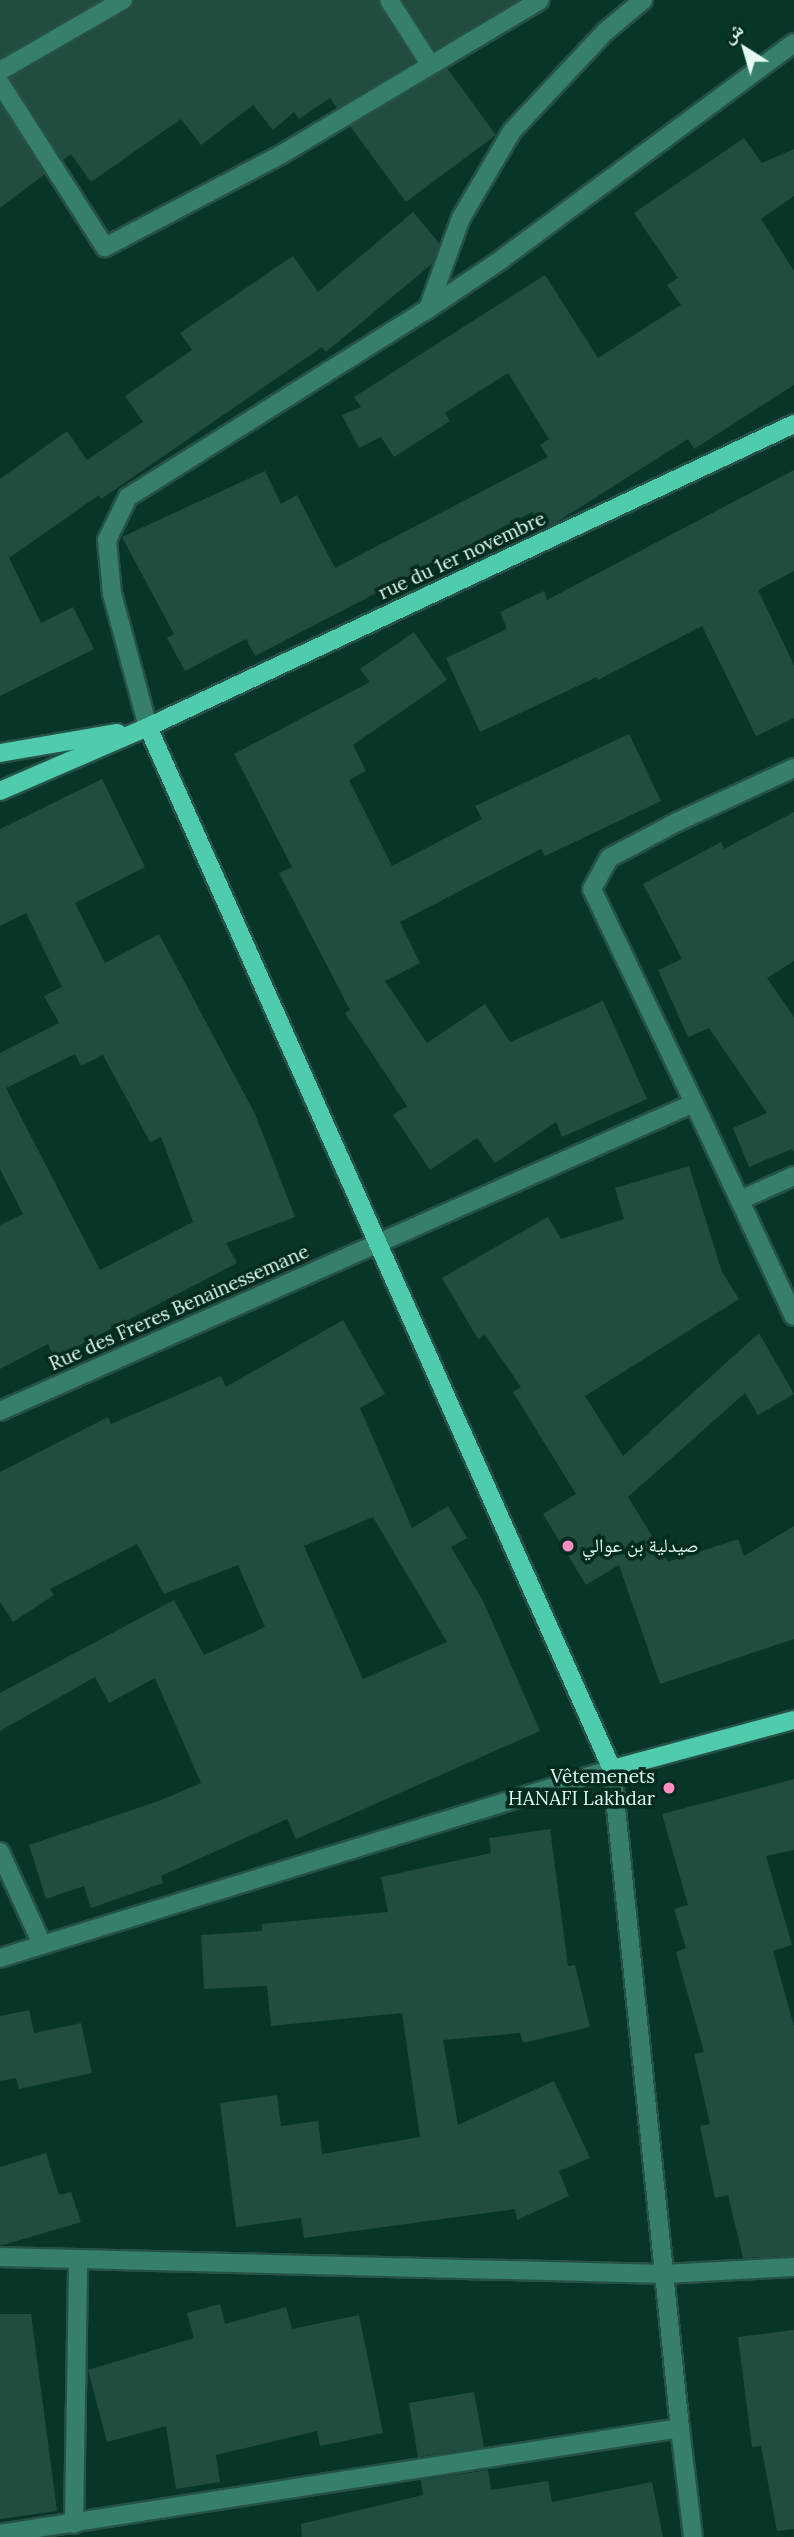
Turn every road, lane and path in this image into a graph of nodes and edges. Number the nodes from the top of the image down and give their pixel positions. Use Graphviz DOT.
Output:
graph roads {
  1 [pos="124,0"];
  2 [pos="389,0"];
  3 [pos="540,0"];
  4 [pos="643,0"];
  5 [pos="794,43"];
  6 [pos="430,64"];
  7 [pos="0,71"];
  8 [pos="0,83"];
  9 [pos="428,309"];
  10 [pos="794,424"];
  11 [pos="148,727"];
  12 [pos="0,753"];
  13 [pos="794,768"];
  14 [pos="0,791"];
  15 [pos="694,1103"];
  16 [pos="794,1177"];
  17 [pos="740,1200"];
  18 [pos="376,1244"];
  19 [pos="794,1316"];
  20 [pos="0,1411"];
  21 [pos="794,1720"];
  22 [pos="612,1769"];
  23 [pos="0,1852"];
  24 [pos="42,1944"];
  25 [pos="0,1958"];
  26 [pos="0,2258"];
  27 [pos="78,2259"];
  28 [pos="794,2267"];
  29 [pos="664,2274"];
  30 [pos="680,2428"];
  31 [pos="74,2525"];
  32 [pos="0,2534"];
  33 [pos="693,2537"];
  1 -- 7 [label="street"];
  2 -- 6 [label="street"];
  3 -- 6 [label="street"];
  4 -- 9 [label="street"];
  5 -- 9 [label="street"];
  6 -- 8 [label="street"];
  9 -- 11 [label="street"];
  10 -- 11 [label="main road, rue du 1er novembre"];
  11 -- 12 [label="main road"];
  11 -- 14 [label="main road"];
  11 -- 18 [label="main road"];
  13 -- 15 [label="street"];
  15 -- 17 [label="street"];
  15 -- 18 [label="street, Rue des Freres Benainessemane"];
  16 -- 17 [label="street"];
  17 -- 19 [label="street"];
  18 -- 20 [label="street, Rue des Freres Benainessemane"];
  18 -- 22 [label="main road"];
  21 -- 22 [label="main road"];
  22 -- 24 [label="street"];
  22 -- 29 [label="street"];
  23 -- 24 [label="street"];
  24 -- 25 [label="street"];
  26 -- 27 [label="street"];
  27 -- 29 [label="street"];
  27 -- 31 [label="street"];
  28 -- 29 [label="street"];
  29 -- 30 [label="street"];
  30 -- 31 [label="street"];
  30 -- 33 [label="street"];
  31 -- 32 [label="street"];
}
